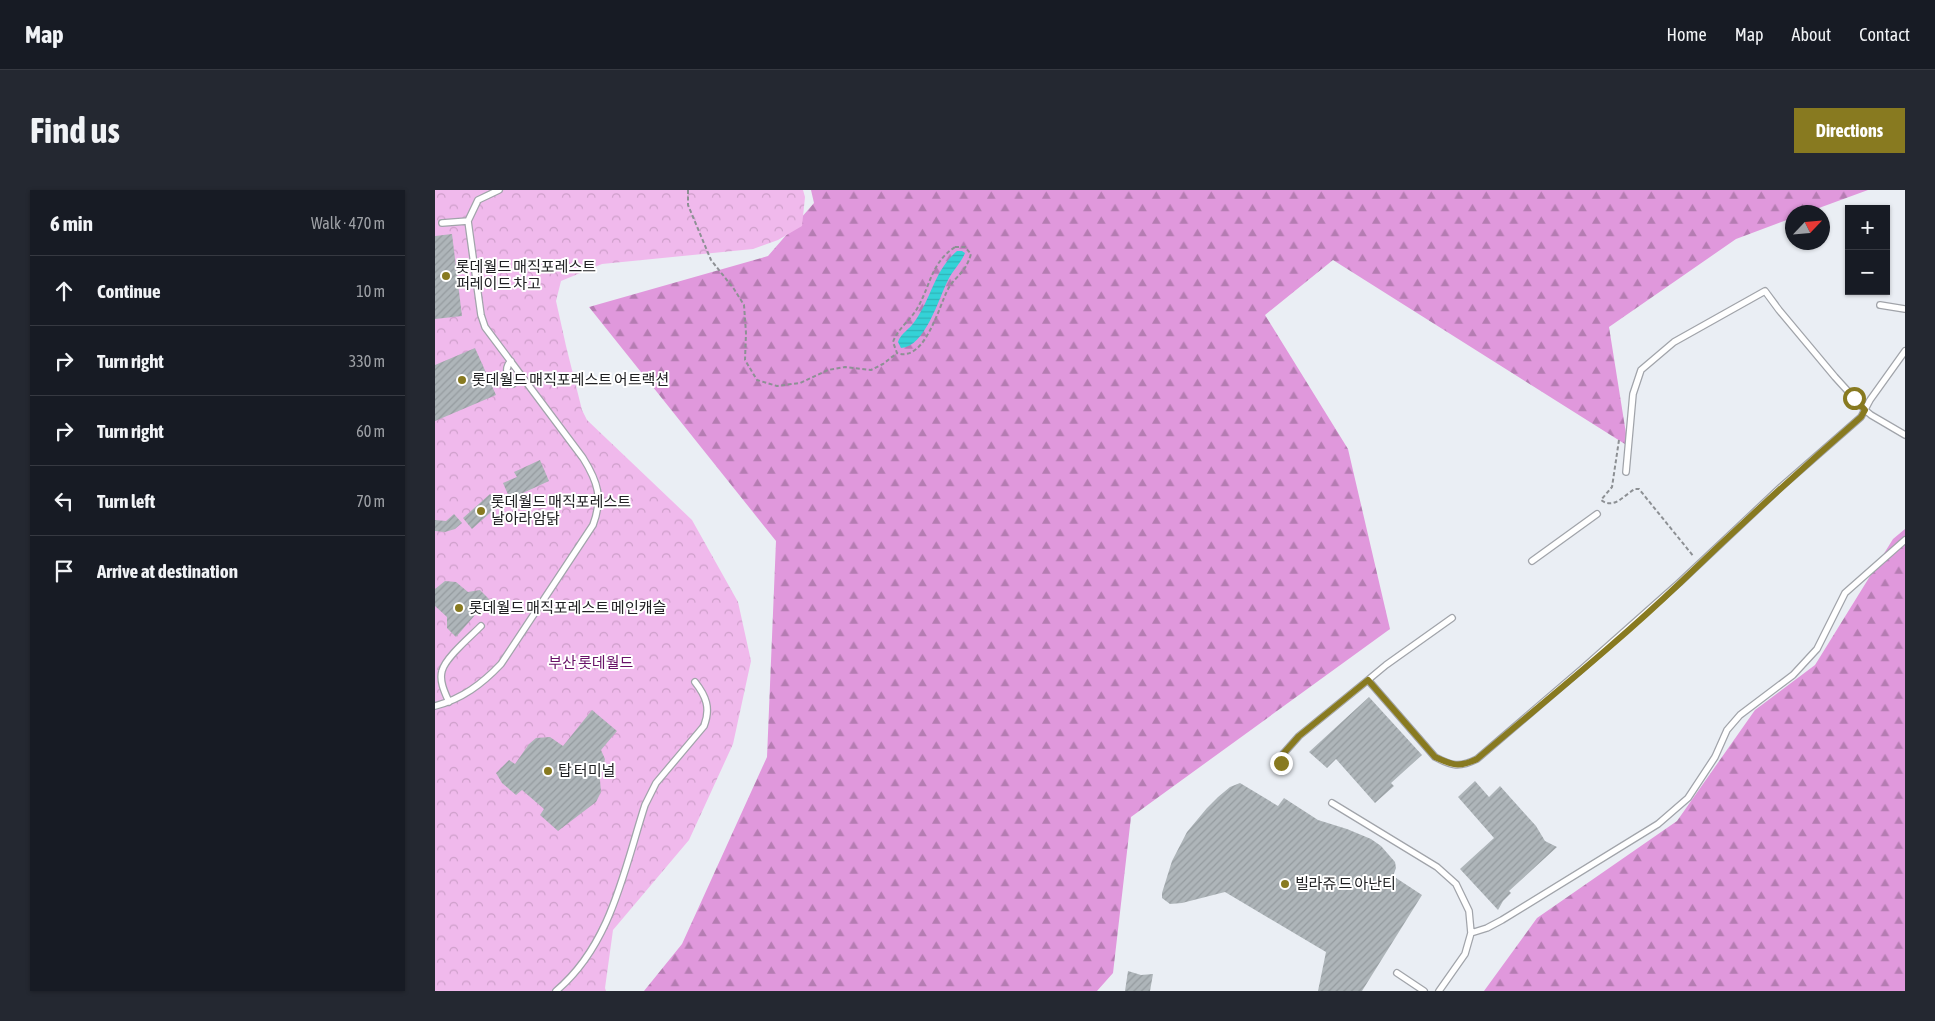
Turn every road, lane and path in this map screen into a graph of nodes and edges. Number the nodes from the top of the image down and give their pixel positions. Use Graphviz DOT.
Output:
graph roads {
  1 [pos="499,190"];
  2 [pos="688,190"];
  3 [pos="468,221"];
  4 [pos="442,223"];
  5 [pos="1880,305"];
  6 [pos="1905,309"];
  7 [pos="1905,351"];
  8 [pos="897,353"];
  9 [pos="511,361"];
  10 [pos="513,384"];
  11 [pos="1865,410"];
  12 [pos="1620,434"];
  13 [pos="1905,435"];
  14 [pos="1626,472"];
  15 [pos="1597,514"];
  16 [pos="1905,540"];
  17 [pos="1532,561"];
  18 [pos="1699,563"];
  19 [pos="1452,618"];
  20 [pos="481,626"];
  21 [pos="1368,680"];
  22 [pos="695,682"];
  23 [pos="449,702"];
  24 [pos="435,706"];
  25 [pos="1281,763"];
  26 [pos="1332,804"];
  27 [pos="1471,933"];
  28 [pos="1397,974"];
  29 [pos="556,991"];
  30 [pos="1425,991"];
  31 [pos="1439,991"];
  1 -- 3 [label="lane"];
  2 -- 8 [label="path"];
  3 -- 4 [label="lane"];
  3 -- 9 [label="lane"];
  5 -- 6 [label="lane"];
  7 -- 11 [label="lane"];
  8 -- 8 [label="path"];
  9 -- 10 [label="lane"];
  9 -- 23 [label="lane"];
  11 -- 13 [label="lane"];
  11 -- 14 [label="lane"];
  11 -- 18 [label="lane"];
  12 -- 18 [label="path"];
  15 -- 17 [label="lane"];
  16 -- 27 [label="lane"];
  18 -- 21 [label="lane"];
  19 -- 21 [label="lane"];
  20 -- 23 [label="lane"];
  21 -- 25 [label="lane"];
  22 -- 29 [label="lane"];
  23 -- 24 [label="lane"];
  26 -- 27 [label="lane"];
  27 -- 31 [label="lane"];
  28 -- 30 [label="lane"];
}
